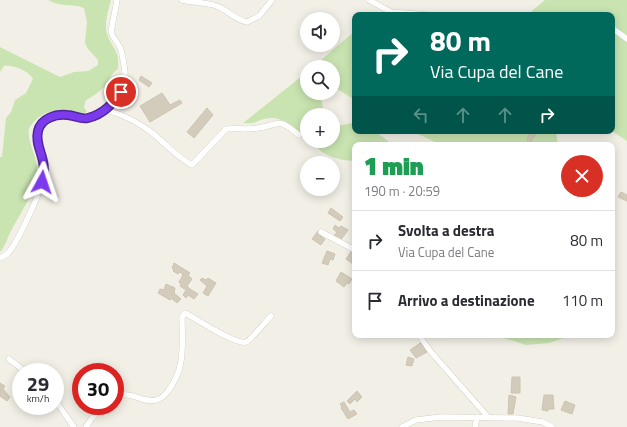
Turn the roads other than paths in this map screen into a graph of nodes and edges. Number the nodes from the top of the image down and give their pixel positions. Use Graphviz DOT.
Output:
graph roads {
  1 [pos="117,0"];
  2 [pos="182,0"];
  3 [pos="272,0"];
  4 [pos="369,0"];
  5 [pos="390,12"];
  6 [pos="615,30"];
  7 [pos="627,39"];
  8 [pos="107,110"];
  9 [pos="299,135"];
  10 [pos="321,232"];
  11 [pos="352,248"];
  12 [pos="0,258"];
  13 [pos="272,316"];
  14 [pos="421,338"];
  15 [pos="9,359"];
  16 [pos="14,363"];
  17 [pos="124,395"];
  18 [pos="64,413"];
  19 [pos="95,415"];
  20 [pos="477,417"];
  21 [pos="488,417"];
  22 [pos="74,427"];
  23 [pos="86,427"];
  24 [pos="402,427"];
  25 [pos="475,427"];
  26 [pos="552,427"];
  1 -- 8 [label="street"];
  2 -- 3 [label="street"];
  4 -- 5 [label="street"];
  6 -- 7 [label="street"];
  8 -- 9 [label="street"];
  8 -- 12 [label="street"];
  10 -- 11 [label="street"];
  13 -- 17 [label="street"];
  14 -- 21 [label="street"];
  15 -- 16 [label="street"];
  18 -- 22 [label="street"];
  19 -- 23 [label="street"];
  20 -- 21 [label="street"];
  20 -- 24 [label="street"];
  20 -- 25 [label="street"];
  21 -- 26 [label="street"];
}
